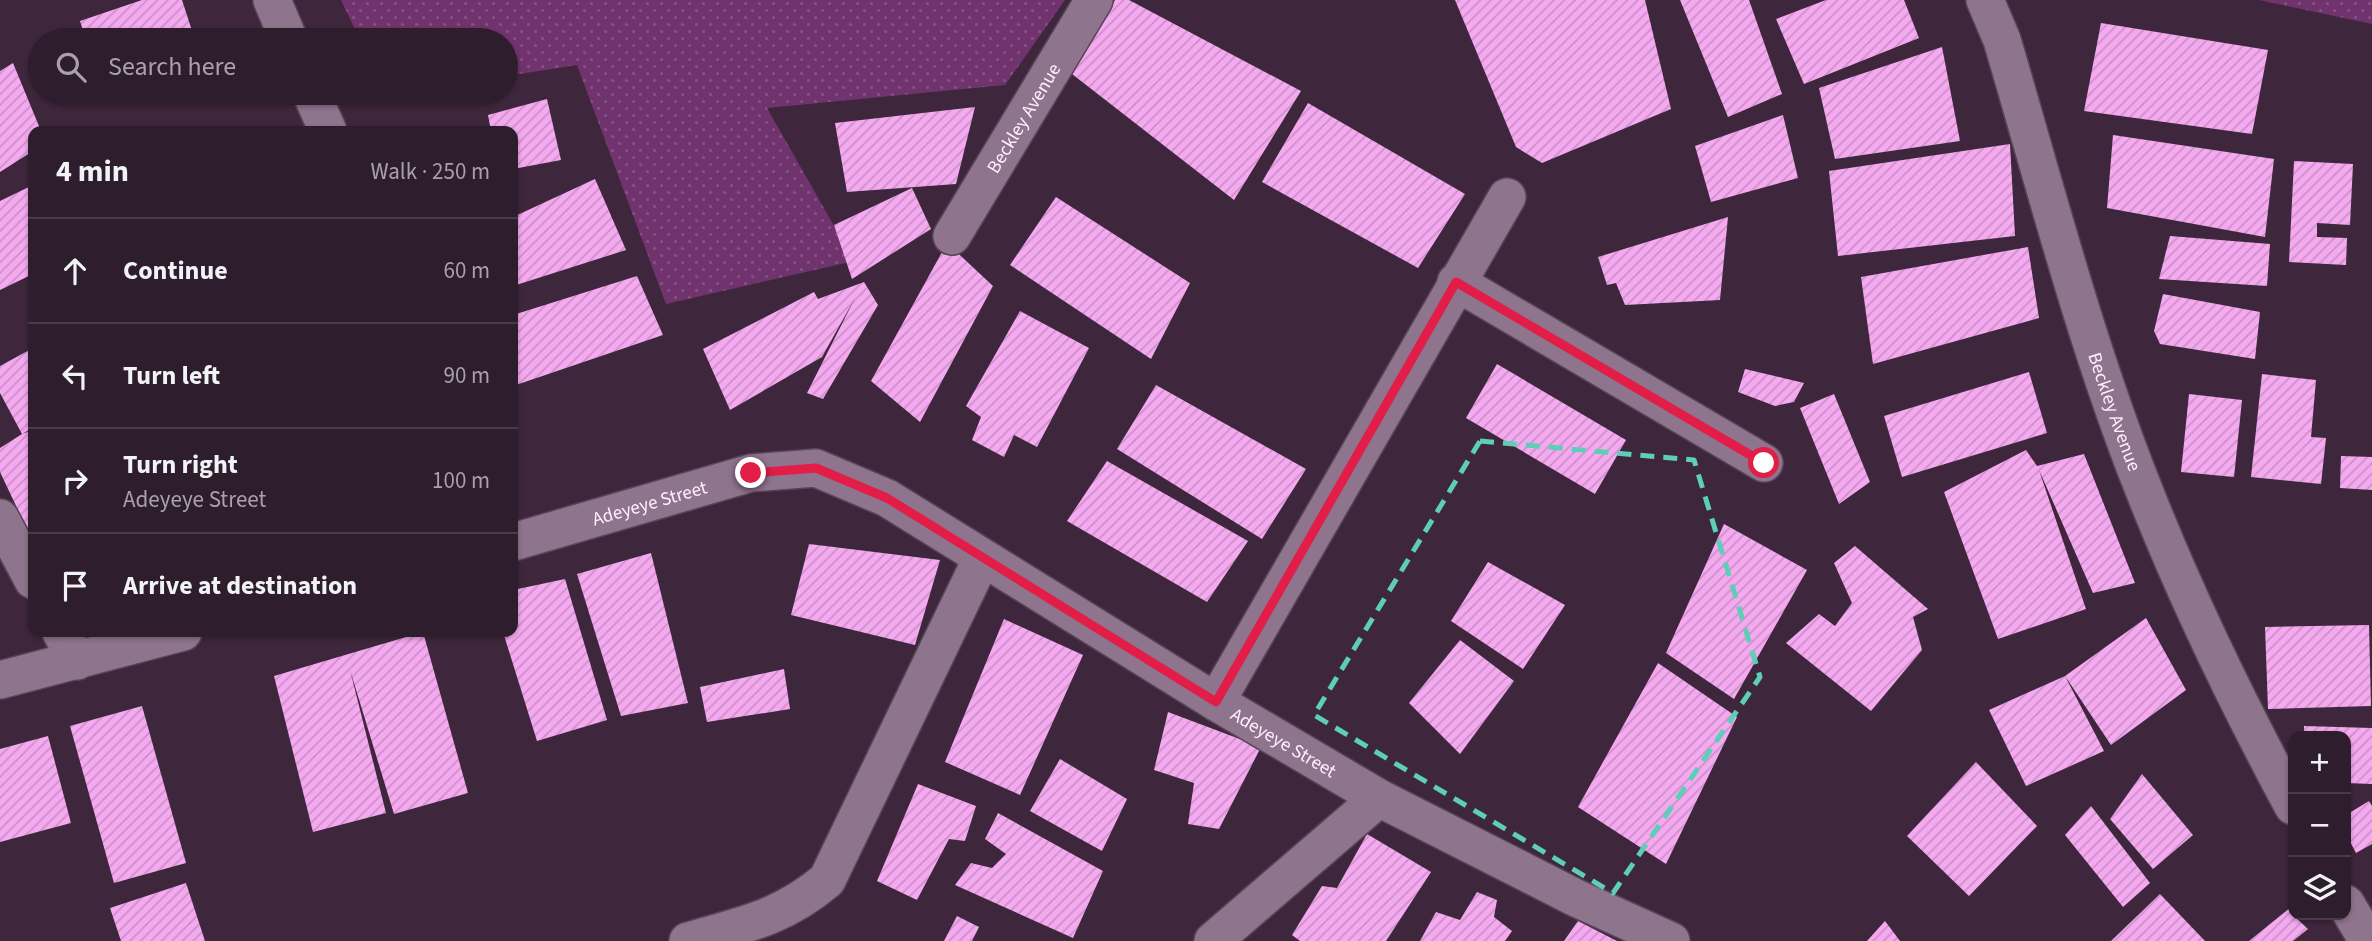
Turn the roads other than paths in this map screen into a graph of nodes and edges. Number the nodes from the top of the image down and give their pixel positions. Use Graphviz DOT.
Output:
graph roads {
  1 [pos="272,0"];
  2 [pos="1094,0"];
  3 [pos="1985,0"];
  4 [pos="284,28"];
  5 [pos="316,105"];
  6 [pos="326,126"];
  7 [pos="1507,197"];
  8 [pos="952,236"];
  9 [pos="1456,282"];
  10 [pos="1764,463"];
  11 [pos="0,518"];
  12 [pos="518,541"];
  13 [pos="982,558"];
  14 [pos="28,571"];
  15 [pos="142,637"];
  16 [pos="69,646"];
  17 [pos="0,680"];
  18 [pos="1216,702"];
  19 [pos="2288,797"];
  20 [pos="1379,798"];
  21 [pos="2351,912"];
  22 [pos="688,941"];
  23 [pos="1213,941"];
  24 [pos="1671,941"];
  25 [pos="2368,941"];
  1 -- 4 [label="street"];
  2 -- 8 [label="street, Beckley Avenue"];
  3 -- 19 [label="street, Beckley Avenue"];
  5 -- 6 [label="street"];
  7 -- 9 [label="street"];
  9 -- 10 [label="street"];
  9 -- 18 [label="street"];
  11 -- 14 [label="street"];
  12 -- 13 [label="street, Adeyeye Street"];
  13 -- 18 [label="street, Adeyeye Street"];
  13 -- 22 [label="street"];
  15 -- 16 [label="street"];
  16 -- 17 [label="street"];
  18 -- 20 [label="street, Adeyeye Street"];
  20 -- 23 [label="street"];
  20 -- 24 [label="street, Adeyeye Street"];
  21 -- 25 [label="street"];
}
